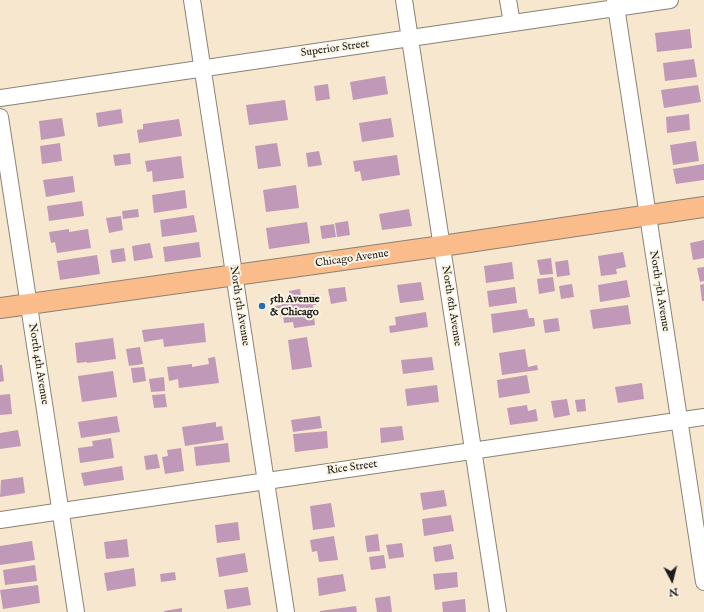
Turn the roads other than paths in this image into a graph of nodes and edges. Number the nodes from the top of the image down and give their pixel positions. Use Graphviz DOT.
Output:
graph roads {
  1 [pos="192,0"];
  2 [pos="404,0"];
  3 [pos="508,0"];
  4 [pos="670,0"];
  5 [pos="615,4"];
  6 [pos="512,23"];
  7 [pos="410,38"];
  8 [pos="202,68"];
  9 [pos="0,98"];
  10 [pos="0,117"];
  11 [pos="704,207"];
  12 [pos="648,216"];
  13 [pos="442,246"];
  14 [pos="234,275"];
  15 [pos="29,304"];
  16 [pos="0,308"];
  17 [pos="704,417"];
  18 [pos="679,421"];
  19 [pos="474,451"];
  20 [pos="266,481"];
  21 [pos="61,511"];
  22 [pos="0,520"];
  23 [pos="704,582"];
  24 [pos="76,612"];
  25 [pos="286,612"];
  26 [pos="498,612"];
  1 -- 8 [label="street, North 5th Avenue"];
  2 -- 7 [label="street, North 6th Avenue"];
  3 -- 6 [label="street"];
  4 -- 5 [label="street, Superior Street"];
  5 -- 6 [label="street, Superior Street"];
  5 -- 12 [label="street, North 7th Avenue"];
  6 -- 7 [label="street, Superior Street"];
  7 -- 8 [label="street, Superior Street"];
  7 -- 13 [label="street, North 6th Avenue"];
  8 -- 9 [label="street, Superior Street"];
  8 -- 14 [label="street, North 5th Avenue"];
  10 -- 15 [label="street, North 4th Avenue"];
  11 -- 12 [label="main road, Chicago Avenue"];
  12 -- 13 [label="main road, Chicago Avenue"];
  12 -- 18 [label="street, North 7th Avenue"];
  13 -- 14 [label="main road, Chicago Avenue"];
  13 -- 19 [label="street, North 6th Avenue"];
  14 -- 15 [label="main road, Chicago Avenue"];
  14 -- 20 [label="street, North 5th Avenue"];
  15 -- 16 [label="main road, Chicago Avenue"];
  15 -- 21 [label="street, North 4th Avenue"];
  17 -- 18 [label="street, Rice Street"];
  18 -- 19 [label="street, Rice Street"];
  18 -- 23 [label="street, North 7th Avenue"];
  19 -- 20 [label="street, Rice Street"];
  19 -- 26 [label="street, North 6th Avenue"];
  20 -- 21 [label="street, Rice Street"];
  20 -- 25 [label="street, North 5th Avenue"];
  21 -- 22 [label="street, Rice Street"];
  21 -- 24 [label="street, North 4th Avenue"];
}
